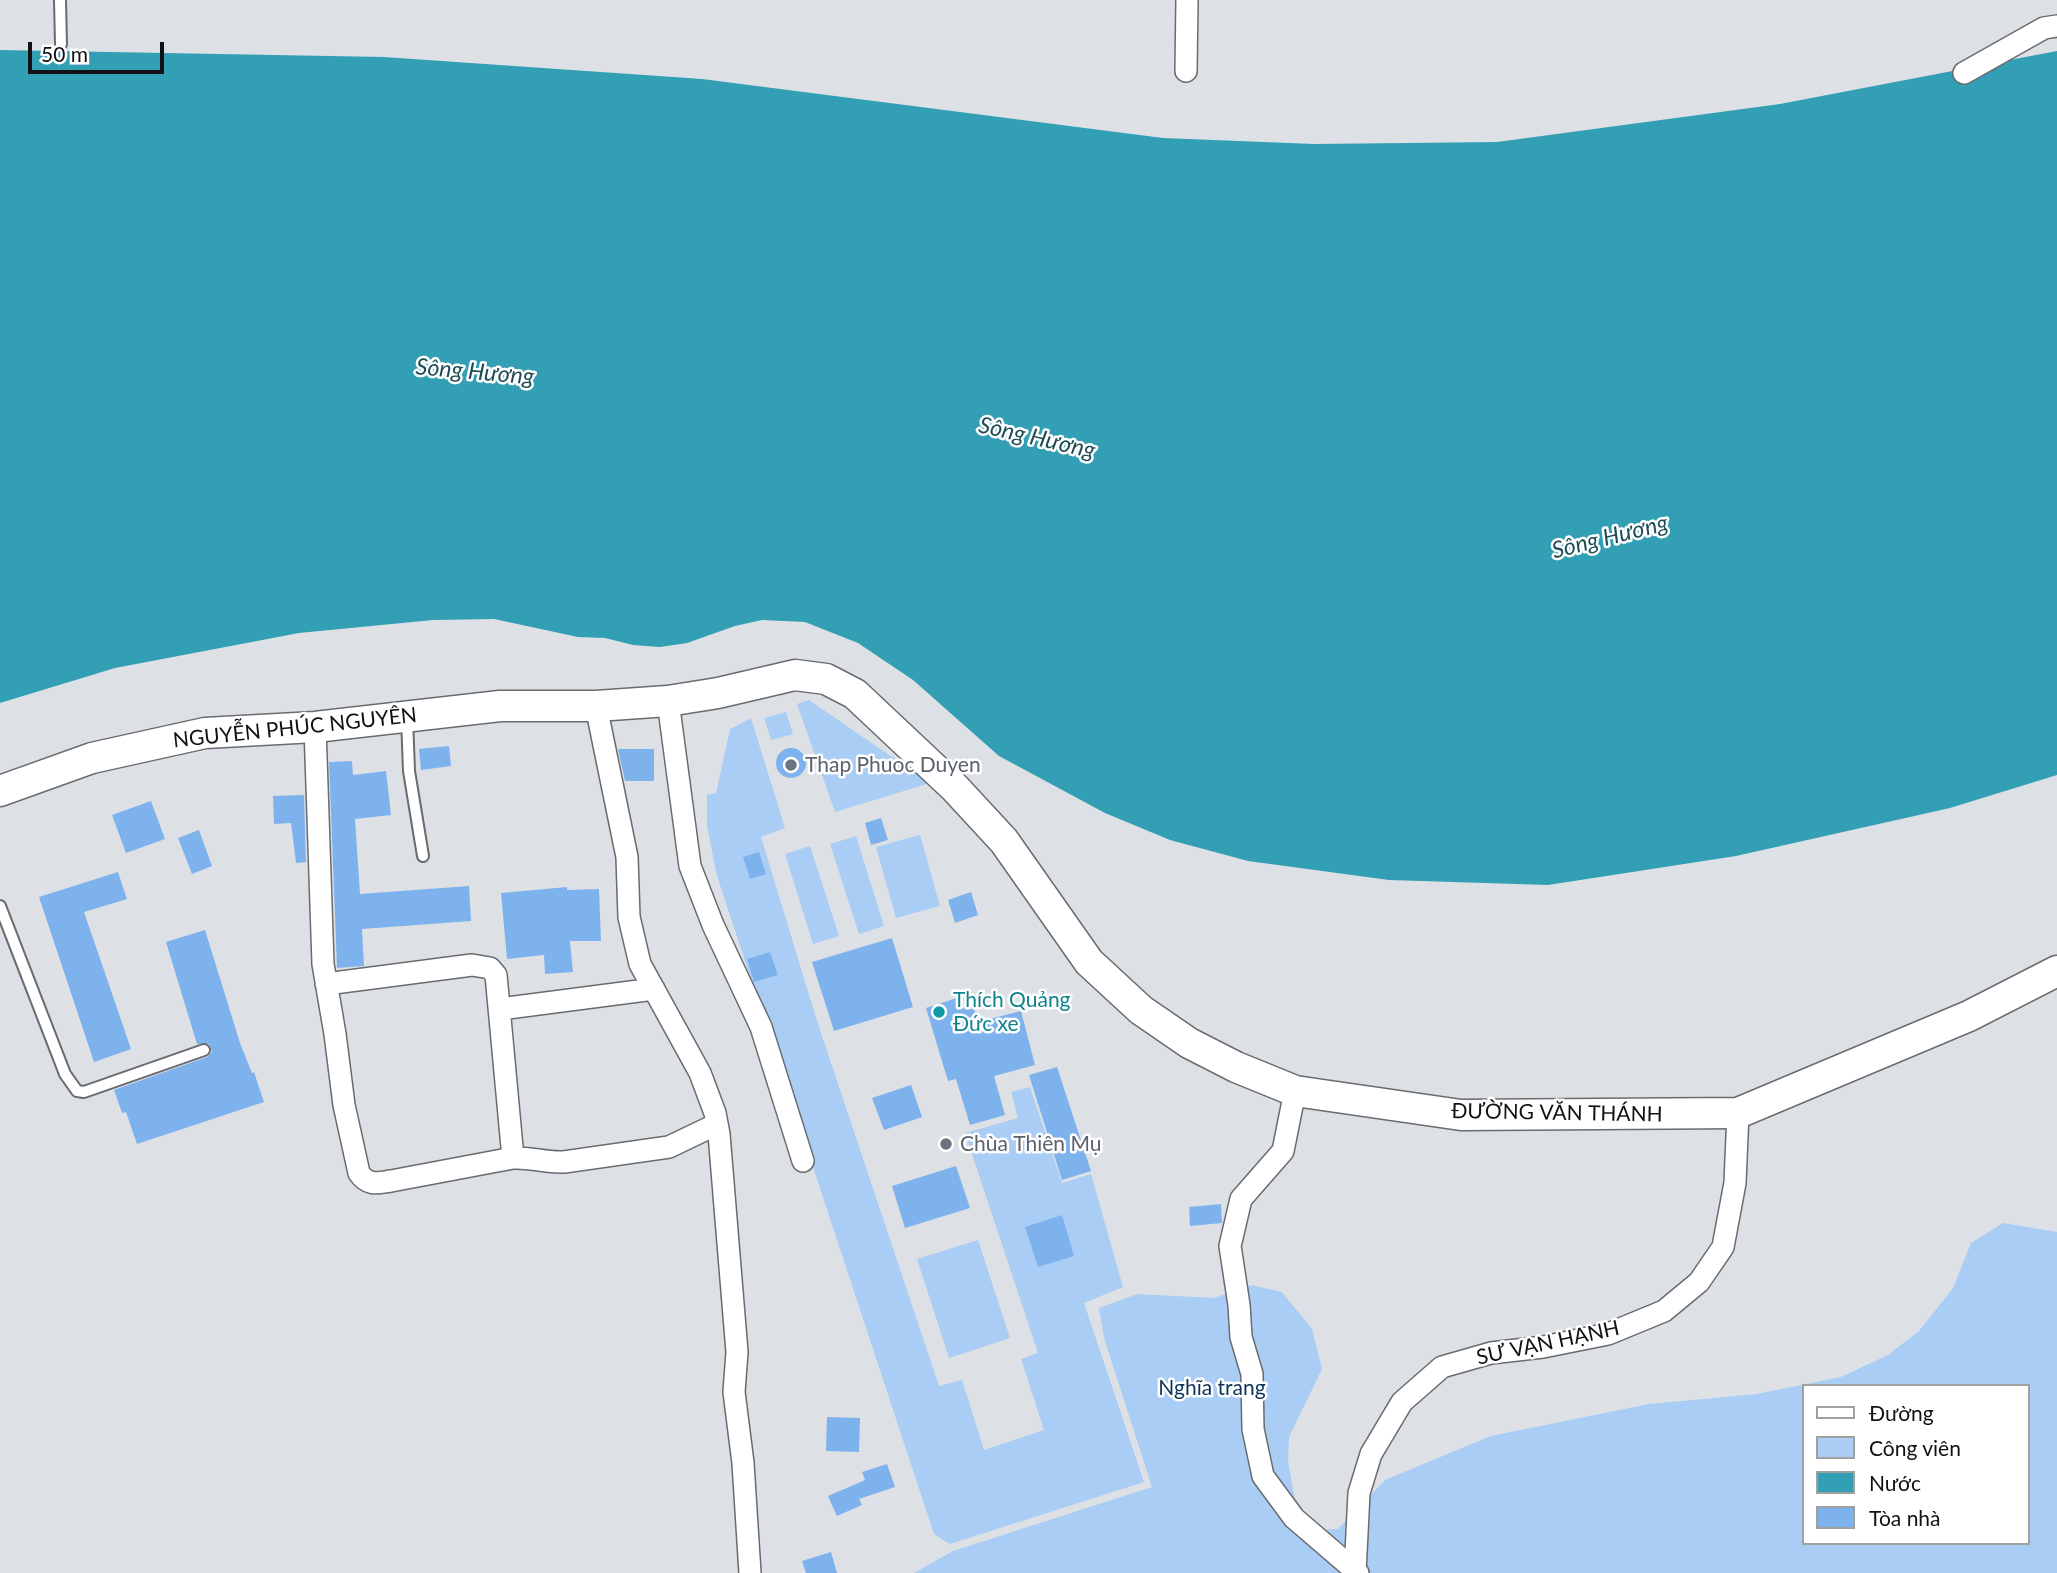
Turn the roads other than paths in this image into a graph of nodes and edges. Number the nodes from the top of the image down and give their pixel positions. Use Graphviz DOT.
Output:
graph roads {
  1 [pos="60,0"];
  2 [pos="1186,0"];
  3 [pos="2057,26"];
  4 [pos="61,44"];
  5 [pos="1186,71"];
  6 [pos="1964,74"];
  7 [pos="668,701"];
  8 [pos="596,706"];
  9 [pos="407,715"];
  10 [pos="315,727"];
  11 [pos="0,791"];
  12 [pos="423,856"];
  13 [pos="0,906"];
  14 [pos="2057,971"];
  15 [pos="326,984"];
  16 [pos="654,989"];
  17 [pos="500,1009"];
  18 [pos="204,1050"];
  19 [pos="1295,1091"];
  20 [pos="1738,1113"];
  21 [pos="717,1124"];
  22 [pos="513,1158"];
  23 [pos="803,1161"];
  24 [pos="1356,1572"];
  25 [pos="750,1573"];
  1 -- 4 [label="lane"];
  2 -- 5 [label="street"];
  3 -- 6 [label="street"];
  7 -- 8 [label="main road, NGUYỄN PHÚC NGUYÊN"];
  7 -- 19 [label="main road, ĐƯỜNG VĂN THÁNH"];
  7 -- 23 [label="street"];
  8 -- 9 [label="main road, NGUYỄN PHÚC NGUYÊN"];
  8 -- 16 [label="street"];
  9 -- 10 [label="main road, NGUYỄN PHÚC NGUYÊN"];
  9 -- 12 [label="lane"];
  10 -- 11 [label="main road, NGUYỄN PHÚC NGUYÊN"];
  10 -- 15 [label="street"];
  13 -- 18 [label="lane"];
  14 -- 20 [label="main road, ĐƯỜNG VĂN THÁNH"];
  15 -- 17 [label="street"];
  15 -- 22 [label="street"];
  16 -- 17 [label="street"];
  16 -- 21 [label="street"];
  17 -- 22 [label="street"];
  19 -- 20 [label="main road, ĐƯỜNG VĂN THÁNH"];
  19 -- 24 [label="street"];
  20 -- 24 [label="street, SƯ VẠN HẠNH"];
  21 -- 22 [label="street"];
  21 -- 25 [label="street"];
}
